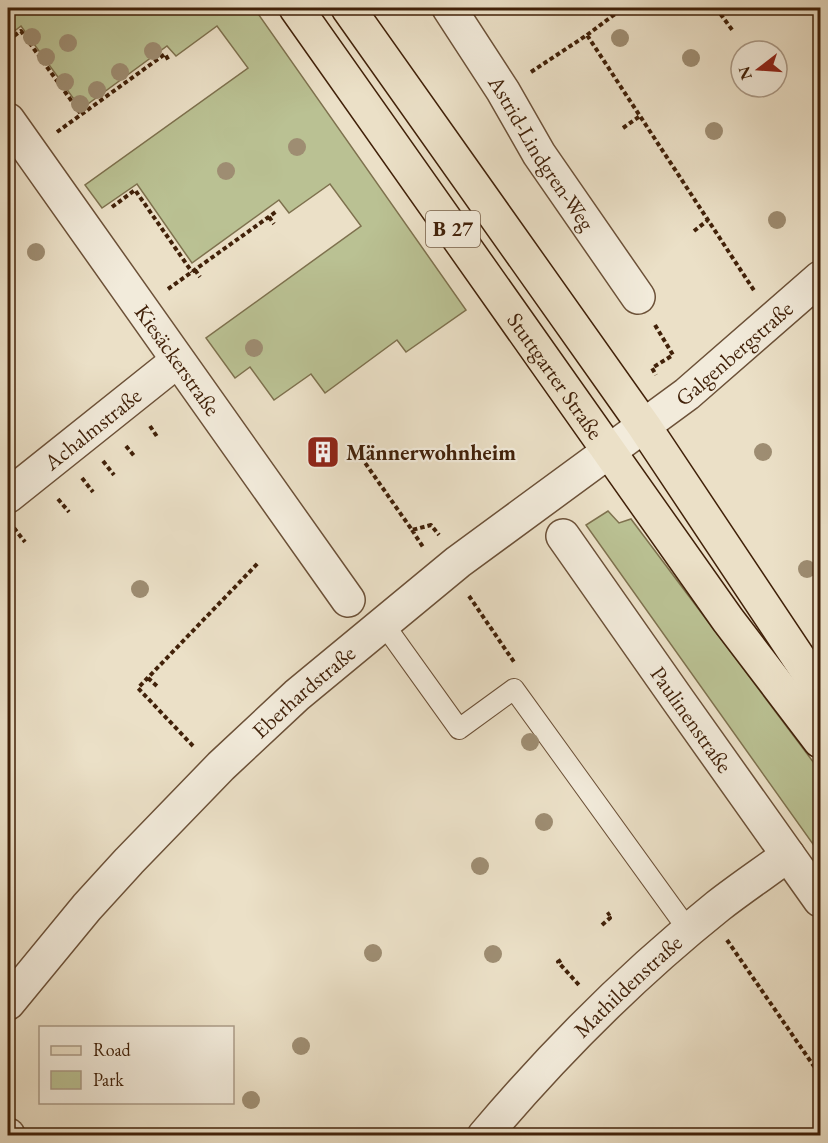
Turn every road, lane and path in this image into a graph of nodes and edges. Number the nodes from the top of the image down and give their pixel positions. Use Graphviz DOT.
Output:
graph roads {
  1 [pos="296,8"];
  2 [pos="348,8"];
  3 [pos="448,8"];
  4 [pos="623,8"];
  5 [pos="716,8"];
  6 [pos="733,31"];
  7 [pos="587,35"];
  8 [pos="8,40"];
  9 [pos="169,61"];
  10 [pos="503,91"];
  11 [pos="82,113"];
  12 [pos="640,116"];
  13 [pos="88,118"];
  14 [pos="8,120"];
  15 [pos="63,128"];
  16 [pos="623,128"];
  17 [pos="277,211"];
  18 [pos="268,217"];
  19 [pos="708,220"];
  20 [pos="274,224"];
  21 [pos="83,227"];
  22 [pos="694,231"];
  23 [pos="194,271"];
  24 [pos="200,277"];
  25 [pos="820,278"];
  26 [pos="163,292"];
  27 [pos="638,297"];
  28 [pos="774,320"];
  29 [pos="177,361"];
  30 [pos="675,402"];
  31 [pos="644,426"];
  32 [pos="610,452"];
  33 [pos="361,457"];
  34 [pos="8,496"];
  35 [pos="412,530"];
  36 [pos="564,536"];
  37 [pos="420,542"];
  38 [pos="259,562"];
  39 [pos="454,565"];
  40 [pos="348,600"];
  41 [pos="207,617"];
  42 [pos="212,622"];
  43 [pos="383,623"];
  44 [pos="515,663"];
  45 [pos="148,678"];
  46 [pos="159,688"];
  47 [pos="820,690"];
  48 [pos="820,741"];
  49 [pos="216,770"];
  50 [pos="788,855"];
  51 [pos="820,900"];
  52 [pos="610,913"];
  53 [pos="699,922"];
  54 [pos="602,925"];
  55 [pos="561,960"];
  56 [pos="562,966"];
  57 [pos="8,1003"];
  58 [pos="820,1075"];
  59 [pos="484,1136"];
  1 -- 32 [label="main road, Stuttgarter Straße / B 27"];
  2 -- 31 [label="main road, Stuttgarter Straße / B 27"];
  3 -- 10 [label="street, Astrid-Lindgren-Weg"];
  4 -- 7 [label="path"];
  5 -- 6 [label="path"];
  7 -- 10 [label="path"];
  7 -- 12 [label="path"];
  8 -- 11 [label="path"];
  9 -- 11 [label="path"];
  10 -- 27 [label="street, Astrid-Lindgren-Weg"];
  11 -- 13 [label="path"];
  11 -- 15 [label="path"];
  12 -- 16 [label="path"];
  12 -- 19 [label="path"];
  14 -- 21 [label="street, Kiesäckerstraße"];
  17 -- 18 [label="path"];
  18 -- 20 [label="path"];
  18 -- 23 [label="path"];
  19 -- 22 [label="path"];
  19 -- 28 [label="path"];
  21 -- 23 [label="path"];
  21 -- 29 [label="street, Kiesäckerstraße"];
  23 -- 24 [label="path"];
  23 -- 26 [label="path"];
  25 -- 28 [label="street, Galgenbergstraße"];
  27 -- 30 [label="path"];
  28 -- 30 [label="street, Galgenbergstraße"];
  29 -- 34 [label="street, Achalmstraße"];
  29 -- 40 [label="street, Kiesäckerstraße"];
  30 -- 31 [label="street, Galgenbergstraße"];
  31 -- 32 [label="street, Eberhardstraße"];
  31 -- 47 [label="main road, Stuttgarter Straße / B 27"];
  32 -- 39 [label="street, Eberhardstraße"];
  32 -- 48 [label="main road, Stuttgarter Straße / B 27"];
  33 -- 35 [label="path"];
  35 -- 37 [label="path"];
  35 -- 39 [label="path"];
  36 -- 50 [label="street, Paulinenstraße"];
  38 -- 41 [label="path"];
  39 -- 43 [label="street, Eberhardstraße"];
  39 -- 44 [label="path"];
  41 -- 42 [label="path"];
  41 -- 45 [label="path"];
  43 -- 49 [label="street, Eberhardstraße"];
  43 -- 53 [label="lane"];
  45 -- 46 [label="path"];
  45 -- 49 [label="path"];
  49 -- 57 [label="street, Eberhardstraße"];
  50 -- 51 [label="street, Paulinenstraße"];
  50 -- 53 [label="street, Mathildenstraße"];
  52 -- 54 [label="path"];
  53 -- 58 [label="path"];
  53 -- 59 [label="street, Mathildenstraße"];
  55 -- 56 [label="path"];
}
